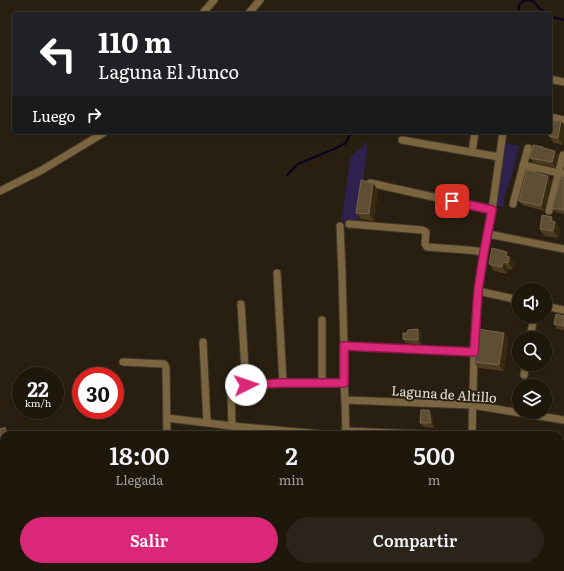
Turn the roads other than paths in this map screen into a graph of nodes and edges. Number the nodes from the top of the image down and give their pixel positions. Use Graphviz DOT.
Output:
graph roads {
  1 [pos="214,0"];
  2 [pos="260,0"];
  3 [pos="204,12"];
  4 [pos="250,12"];
  5 [pos="552,79"];
  6 [pos="564,82"];
  7 [pos="552,118"];
  8 [pos="564,120"];
  9 [pos="103,134"];
  10 [pos="475,134"];
  11 [pos="503,134"];
  12 [pos="402,140"];
  13 [pos="528,148"];
  14 [pos="472,152"];
  15 [pos="563,155"];
  16 [pos="499,157"];
  17 [pos="523,165"];
  18 [pos="561,174"];
  19 [pos="370,183"];
  20 [pos="0,191"];
  21 [pos="513,204"];
  22 [pos="492,210"];
  23 [pos="549,211"];
  24 [pos="349,224"];
  25 [pos="340,226"];
  26 [pos="488,234"];
  27 [pos="564,249"];
  28 [pos="484,252"];
  29 [pos="278,273"];
  30 [pos="478,291"];
  31 [pos="512,298"];
  32 [pos="240,304"];
  33 [pos="552,307"];
  34 [pos="564,310"];
  35 [pos="322,320"];
  36 [pos="203,342"];
  37 [pos="344,346"];
  38 [pos="474,352"];
  39 [pos="123,362"];
  40 [pos="525,371"];
  41 [pos="524,375"];
  42 [pos="283,383"];
  43 [pos="322,383"];
  44 [pos="344,383"];
  45 [pos="246,385"];
  46 [pos="345,400"];
  47 [pos="472,405"];
  48 [pos="167,418"];
  49 [pos="564,420"];
  50 [pos="207,422"];
  51 [pos="232,426"];
  52 [pos="167,431"];
  53 [pos="287,431"];
  54 [pos="345,431"];
  55 [pos="472,431"];
  1 -- 3 [label="street"];
  2 -- 4 [label="street"];
  5 -- 6 [label="street"];
  7 -- 8 [label="street"];
  9 -- 20 [label="street"];
  10 -- 14 [label="street"];
  11 -- 16 [label="street"];
  12 -- 14 [label="street"];
  13 -- 17 [label="street"];
  14 -- 16 [label="street"];
  15 -- 18 [label="street"];
  16 -- 22 [label="street"];
  17 -- 18 [label="street"];
  17 -- 21 [label="street"];
  18 -- 23 [label="street"];
  19 -- 22 [label="street"];
  22 -- 26 [label="street"];
  24 -- 28 [label="street"];
  25 -- 37 [label="street"];
  26 -- 27 [label="street"];
  26 -- 28 [label="street"];
  28 -- 30 [label="street"];
  29 -- 42 [label="street"];
  30 -- 31 [label="street"];
  30 -- 38 [label="street"];
  32 -- 45 [label="street"];
  33 -- 34 [label="street"];
  35 -- 43 [label="street"];
  36 -- 50 [label="street"];
  37 -- 38 [label="street"];
  37 -- 44 [label="street"];
  38 -- 47 [label="street"];
  39 -- 48 [label="street"];
  40 -- 41 [label="street"];
  42 -- 43 [label="street"];
  42 -- 45 [label="street"];
  43 -- 44 [label="street"];
  44 -- 46 [label="street"];
  45 -- 51 [label="street"];
  46 -- 47 [label="street, Laguna de Altillo"];
  46 -- 54 [label="street"];
  47 -- 49 [label="street, Laguna de Altillo"];
  47 -- 55 [label="street"];
  48 -- 50 [label="street"];
  48 -- 52 [label="street"];
  50 -- 51 [label="street"];
  51 -- 53 [label="street"];
}
